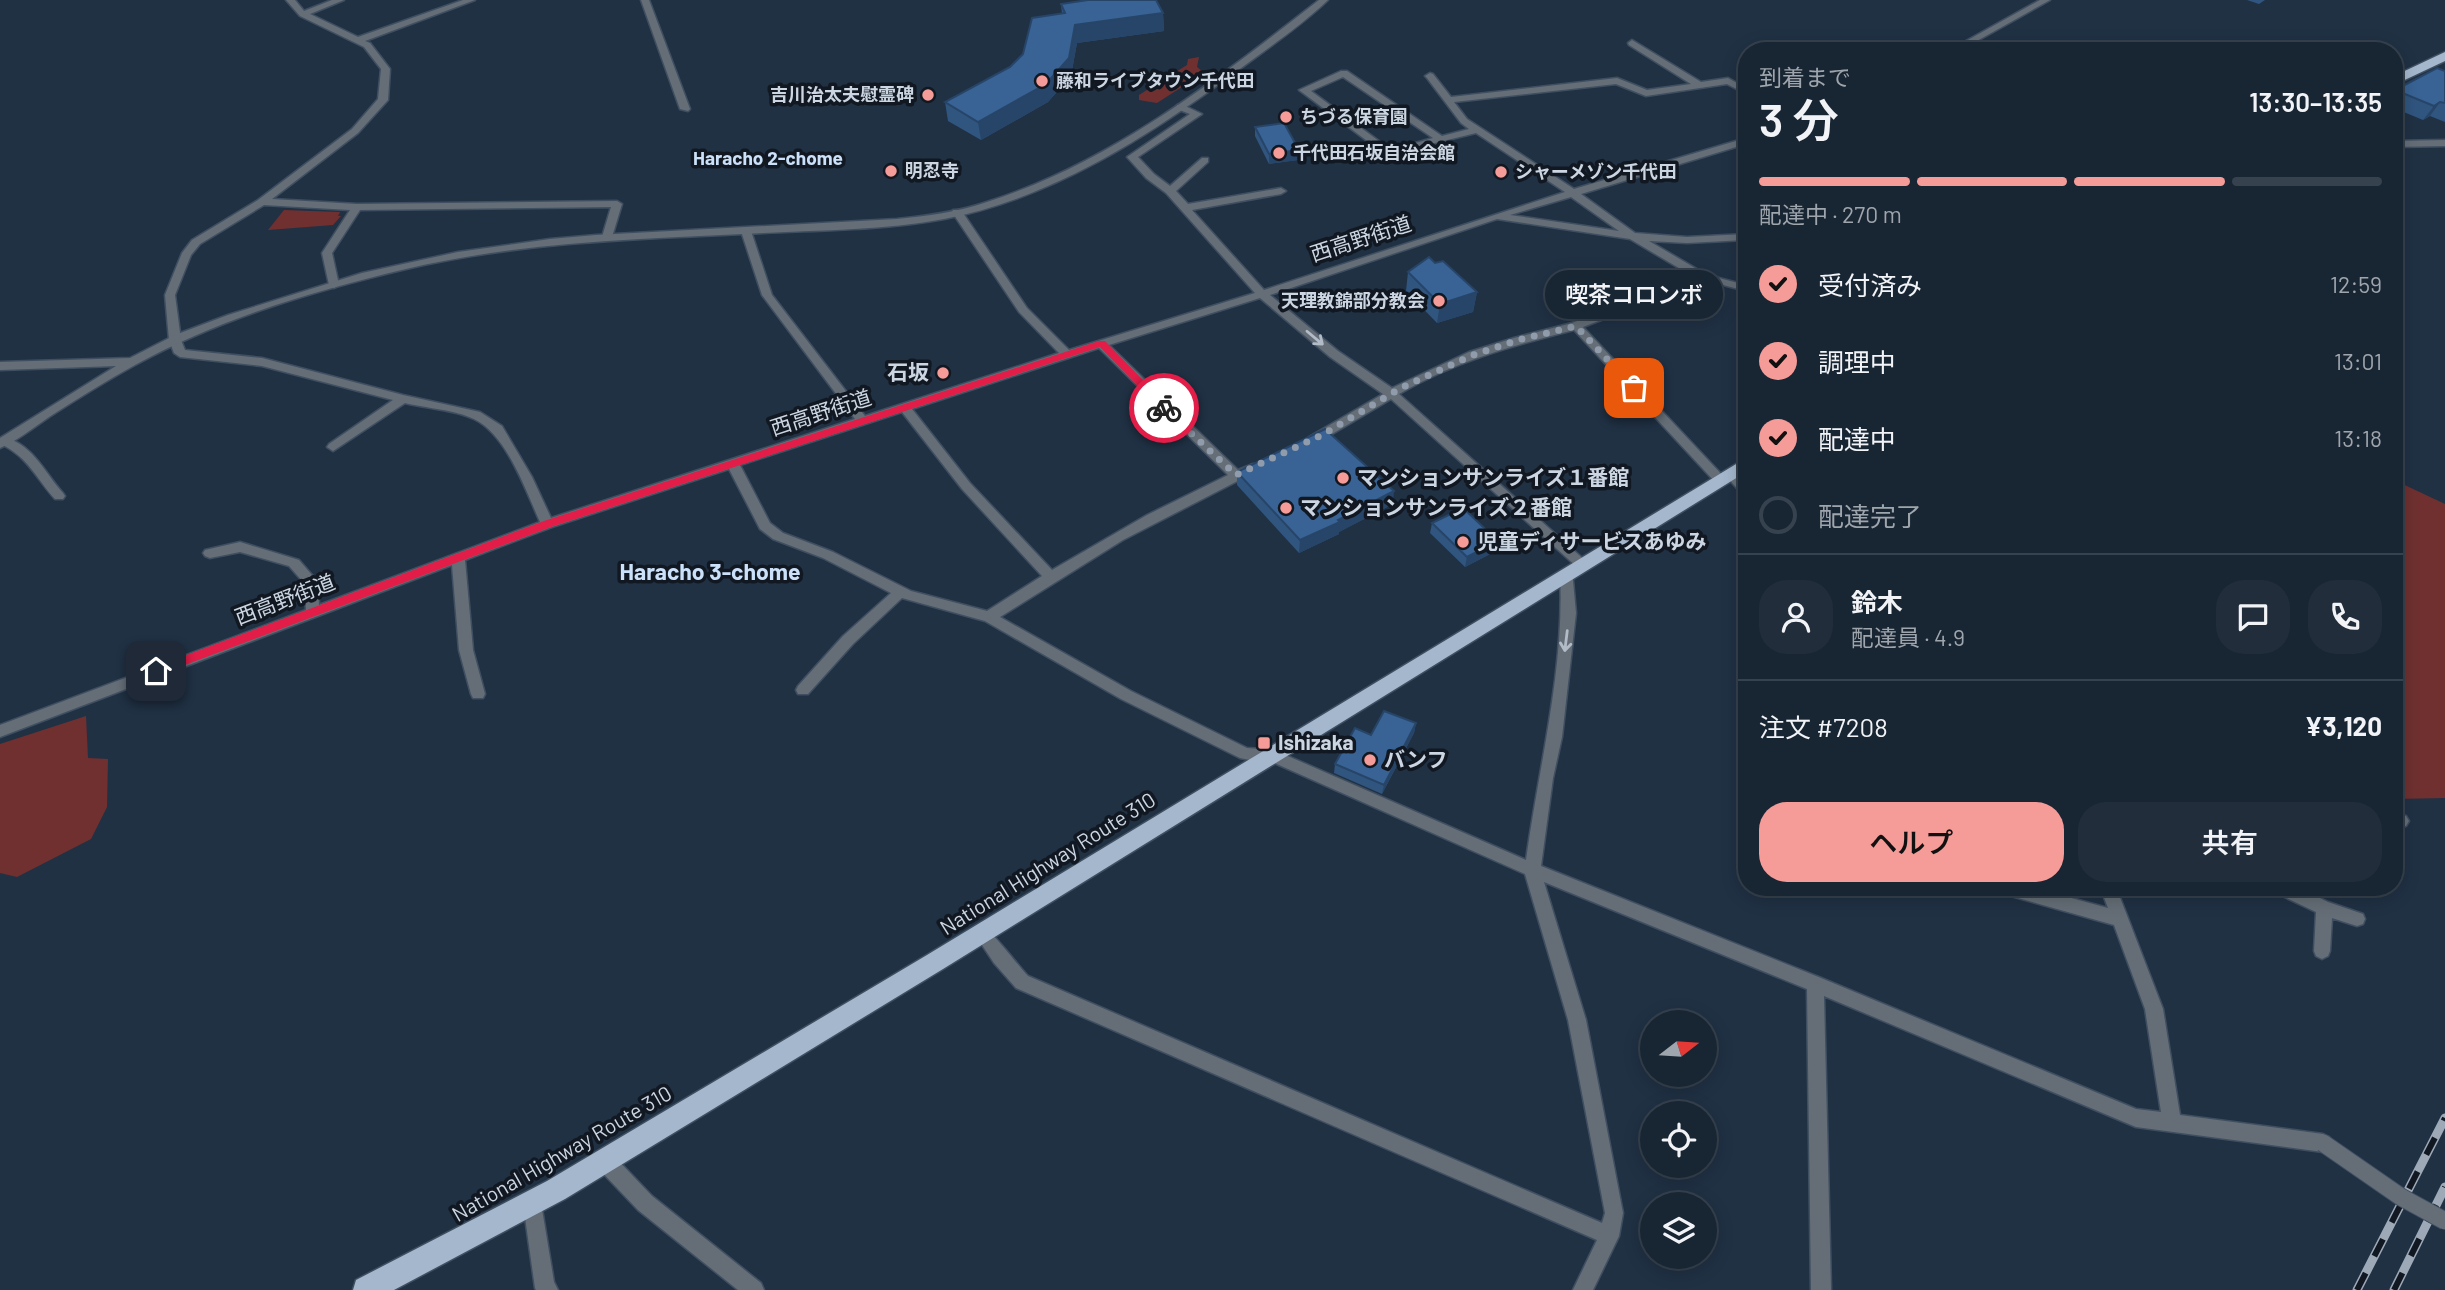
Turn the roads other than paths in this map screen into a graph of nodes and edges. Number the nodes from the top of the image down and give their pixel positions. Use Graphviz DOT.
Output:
graph roads {
  1 [pos="290,0"];
  2 [pos="340,0"];
  3 [pos="471,0"];
  4 [pos="645,0"];
  5 [pos="1324,0"];
  6 [pos="2046,0"];
  7 [pos="303,14"];
  8 [pos="358,40"];
  9 [pos="1969,42"];
  10 [pos="1632,43"];
  11 [pos="2445,56"];
  12 [pos="1430,76"];
  13 [pos="2403,77"];
  14 [pos="1699,85"];
  15 [pos="1738,87"];
  16 [pos="1448,100"];
  17 [pos="1180,107"];
  18 [pos="685,108"];
  19 [pos="1476,130"];
  20 [pos="1439,138"];
  21 [pos="1738,143"];
  22 [pos="2445,143"];
  23 [pos="2403,144"];
  24 [pos="1205,160"];
  25 [pos="1170,191"];
  26 [pos="1280,191"];
  27 [pos="1573,193"];
  28 [pos="262,202"];
  29 [pos="357,207"];
  30 [pos="1185,208"];
  31 [pos="957,212"];
  32 [pos="1496,216"];
  33 [pos="746,231"];
  34 [pos="1629,234"];
  35 [pos="607,237"];
  36 [pos="1738,238"];
  37 [pos="1703,277"];
  38 [pos="334,285"];
  39 [pos="1738,286"];
  40 [pos="1262,294"];
  41 [pos="1576,326"];
  42 [pos="175,340"];
  43 [pos="1102,344"];
  44 [pos="1067,354"];
  45 [pos="133,362"];
  46 [pos="0,366"];
  47 [pos="1393,395"];
  48 [pos="403,399"];
  49 [pos="905,408"];
  50 [pos="863,421"];
  51 [pos="2,443"];
  52 [pos="333,447"];
  53 [pos="1298,447"];
  54 [pos="733,464"];
  55 [pos="1261,464"];
  56 [pos="1732,472"];
  57 [pos="1236,475"];
  58 [pos="59,496"];
  59 [pos="547,524"];
  60 [pos="210,553"];
  61 [pos="458,559"];
  62 [pos="1574,568"];
  63 [pos="1050,576"];
  64 [pos="900,592"];
  65 [pos="313,611"];
  66 [pos="989,617"];
  67 [pos="803,690"];
  68 [pos="478,694"];
  69 [pos="0,731"];
  70 [pos="1267,756"];
  71 [pos="1532,870"];
  72 [pos="2037,896"];
  73 [pos="2111,896"];
  74 [pos="2299,896"];
  75 [pos="2324,908"];
  76 [pos="2120,919"];
  77 [pos="2357,919"];
  78 [pos="982,933"];
  79 [pos="2322,951"];
  80 [pos="1815,984"];
  81 [pos="2172,1122"];
  82 [pos="605,1161"];
  83 [pos="532,1203"];
  84 [pos="2445,1221"];
  85 [pos="1609,1236"];
  86 [pos="366,1290"];
  87 [pos="548,1290"];
  88 [pos="754,1290"];
  89 [pos="1583,1290"];
  90 [pos="1821,1290"];
  1 -- 7 [label="street"];
  2 -- 7 [label="street"];
  3 -- 8 [label="street"];
  4 -- 18 [label="street"];
  5 -- 17 [label="street"];
  6 -- 9 [label="street"];
  7 -- 8 [label="street"];
  8 -- 28 [label="street"];
  10 -- 14 [label="street"];
  11 -- 13 [label="highway"];
  12 -- 16 [label="street"];
  14 -- 15 [label="street"];
  14 -- 16 [label="street"];
  16 -- 19 [label="street"];
  17 -- 25 [label="street"];
  17 -- 31 [label="street"];
  19 -- 20 [label="street"];
  19 -- 27 [label="street"];
  20 -- 20 [label="street"];
  21 -- 27 [label="street, 西高野街道"];
  22 -- 23 [label="street"];
  24 -- 25 [label="street"];
  25 -- 30 [label="street"];
  26 -- 30 [label="street"];
  27 -- 32 [label="street, 西高野街道"];
  27 -- 34 [label="street"];
  28 -- 29 [label="street"];
  28 -- 42 [label="street"];
  29 -- 35 [label="street"];
  29 -- 38 [label="street"];
  30 -- 40 [label="street"];
  31 -- 33 [label="street"];
  31 -- 44 [label="street"];
  32 -- 34 [label="street"];
  32 -- 40 [label="street, 西高野街道"];
  33 -- 35 [label="street"];
  33 -- 50 [label="street"];
  34 -- 36 [label="street"];
  34 -- 37 [label="street"];
  35 -- 38 [label="street"];
  37 -- 39 [label="street"];
  37 -- 41 [label="street"];
  38 -- 42 [label="street"];
  40 -- 43 [label="street, 西高野街道"];
  40 -- 47 [label="street, one-way"];
  41 -- 47 [label="street"];
  41 -- 56 [label="street"];
  42 -- 45 [label="street"];
  42 -- 48 [label="street"];
  43 -- 44 [label="street, 西高野街道"];
  43 -- 57 [label="street"];
  44 -- 49 [label="street, 西高野街道"];
  45 -- 46 [label="street"];
  45 -- 51 [label="street"];
  47 -- 53 [label="street"];
  47 -- 62 [label="street"];
  48 -- 52 [label="street"];
  48 -- 59 [label="street"];
  49 -- 50 [label="street, 西高野街道"];
  49 -- 63 [label="street"];
  50 -- 54 [label="street, 西高野街道"];
  51 -- 58 [label="street"];
  54 -- 59 [label="street, 西高野街道"];
  54 -- 64 [label="street"];
  55 -- 57 [label="street"];
  56 -- 62 [label="highway, National Highway Route 310"];
  57 -- 63 [label="street"];
  59 -- 61 [label="street, 西高野街道"];
  60 -- 65 [label="street"];
  61 -- 65 [label="street, 西高野街道"];
  61 -- 68 [label="street"];
  62 -- 70 [label="highway, National Highway Route 310"];
  62 -- 71 [label="street, one-way"];
  63 -- 66 [label="street"];
  64 -- 66 [label="street"];
  64 -- 67 [label="street"];
  65 -- 69 [label="street, 西高野街道"];
  66 -- 70 [label="street"];
  70 -- 71 [label="street"];
  70 -- 78 [label="highway, National Highway Route 310"];
  71 -- 80 [label="street"];
  71 -- 85 [label="street"];
  72 -- 76 [label="street"];
  73 -- 76 [label="street"];
  74 -- 75 [label="street"];
  75 -- 77 [label="street"];
  75 -- 79 [label="street"];
  76 -- 81 [label="street"];
  78 -- 82 [label="highway, National Highway Route 310"];
  78 -- 85 [label="street"];
  80 -- 81 [label="street"];
  80 -- 90 [label="street"];
  81 -- 84 [label="street, bridge"];
  82 -- 83 [label="highway, National Highway Route 310"];
  82 -- 88 [label="street"];
  83 -- 86 [label="highway, National Highway Route 310"];
  83 -- 87 [label="street"];
  85 -- 89 [label="street"];
}
